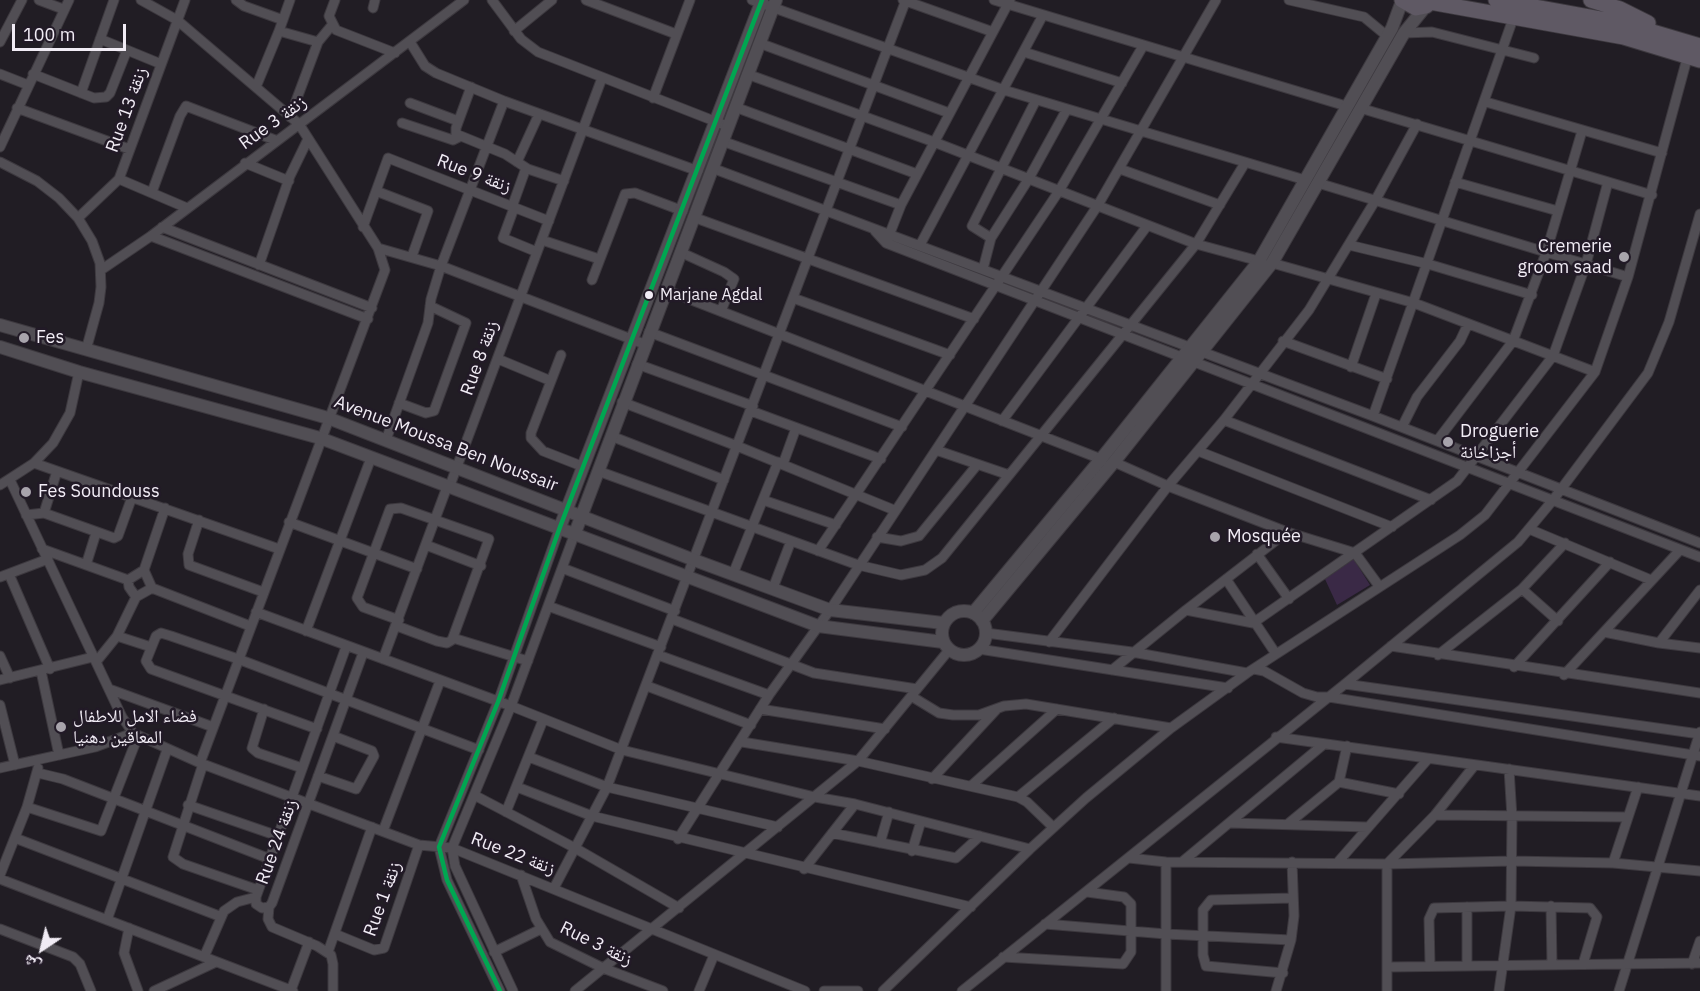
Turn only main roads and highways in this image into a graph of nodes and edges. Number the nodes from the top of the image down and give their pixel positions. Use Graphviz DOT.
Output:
graph roads {
  1 [pos="1496,0"];
  2 [pos="1591,0"];
  3 [pos="1402,1"];
  4 [pos="1429,3"];
  5 [pos="1677,38"];
  6 [pos="1696,54"];
  1 -- 5 [label="main road"];
  2 -- 5 [label="main road"];
  3 -- 4 [label="main road"];
  4 -- 6 [label="main road"];
  5 -- 6 [label="main road"];
}
